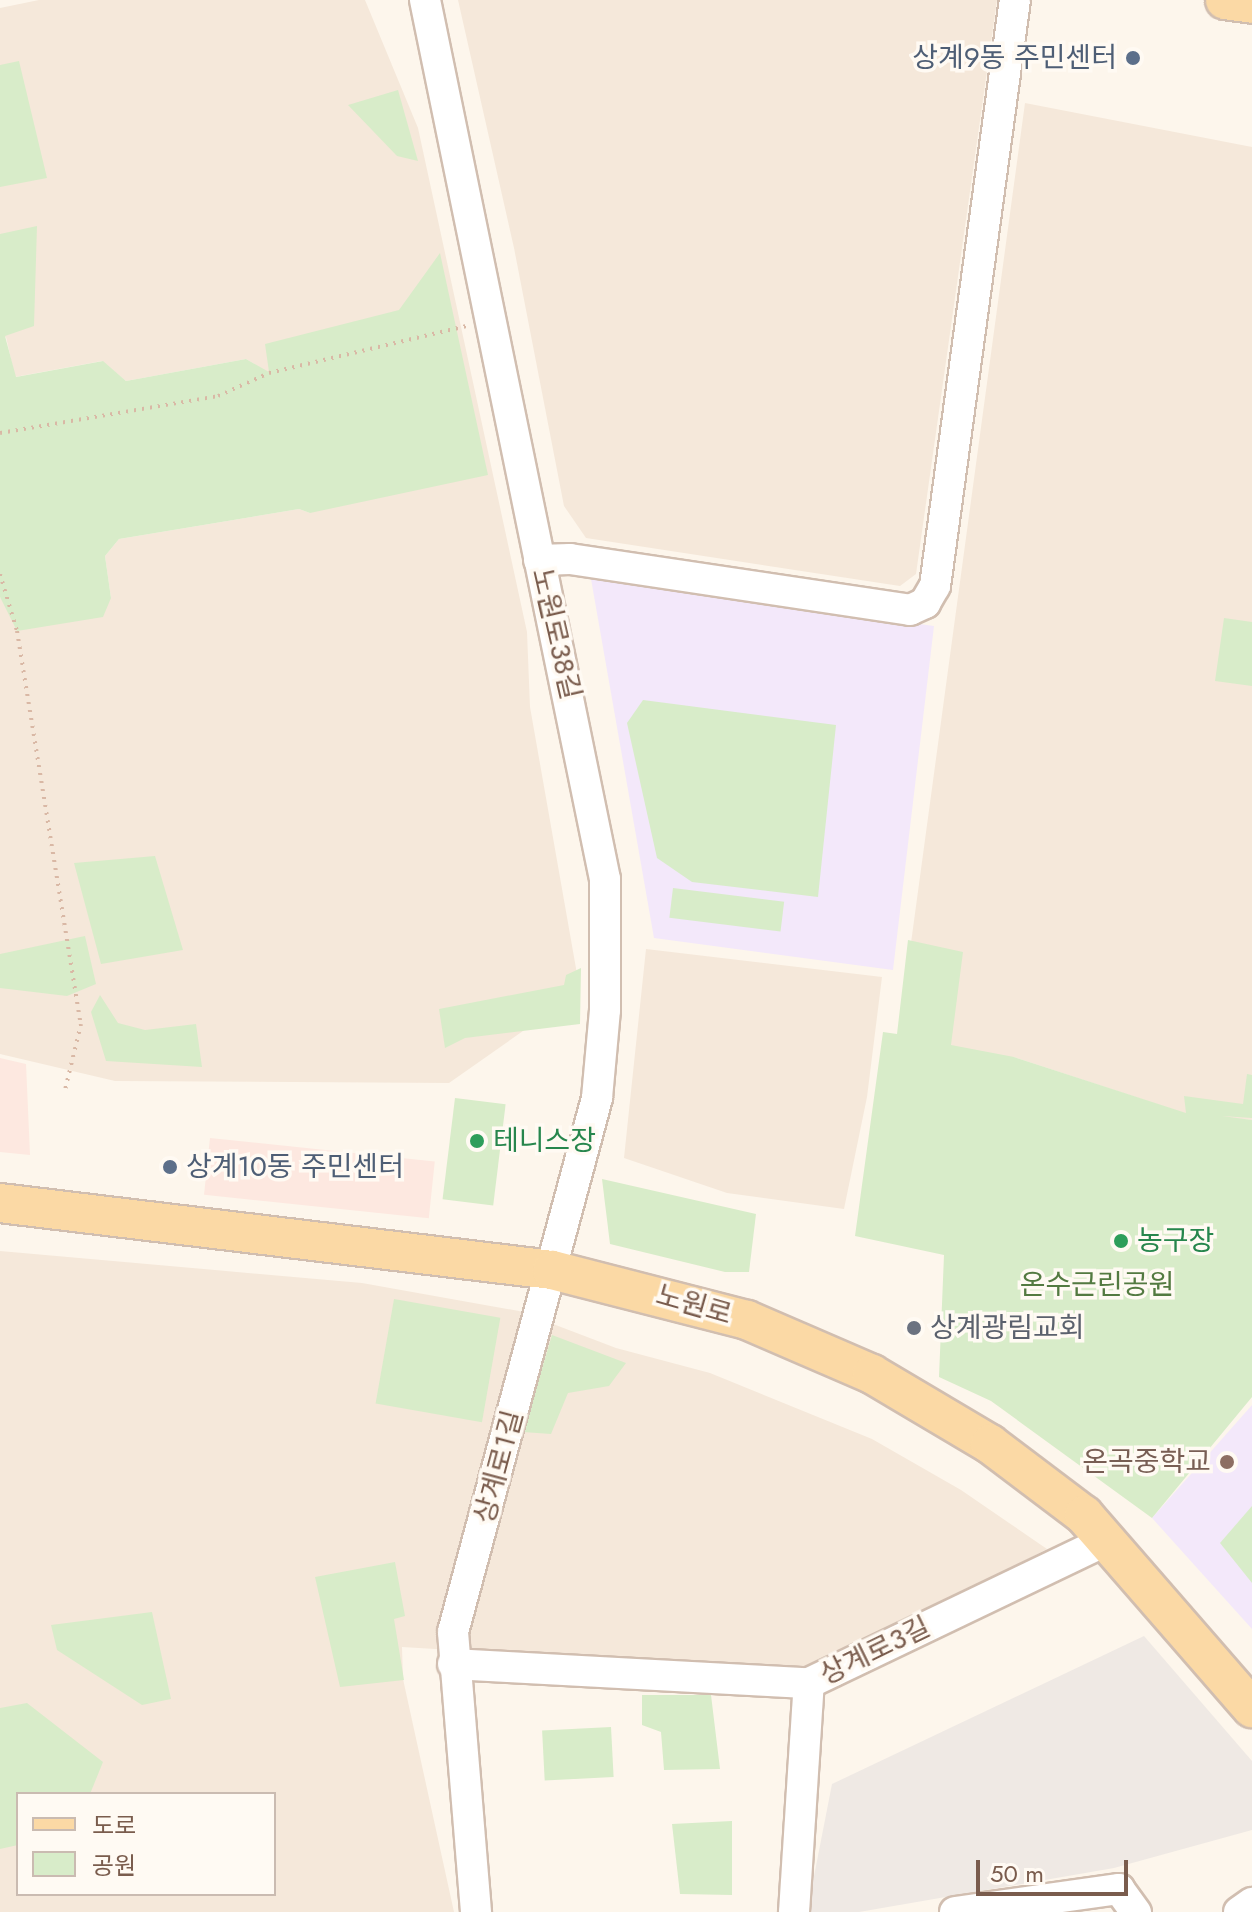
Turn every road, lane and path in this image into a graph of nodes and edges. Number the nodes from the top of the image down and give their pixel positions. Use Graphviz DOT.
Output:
graph roads {
  1 [pos="425,0"];
  2 [pos="1015,0"];
  3 [pos="1225,0"];
  4 [pos="1252,4"];
  5 [pos="492,322"];
  6 [pos="0,433"];
  7 [pos="539,560"];
  8 [pos="0,574"];
  9 [pos="65,1090"];
  10 [pos="0,1203"];
  11 [pos="552,1270"];
  12 [pos="1105,1541"];
  13 [pos="453,1664"];
  14 [pos="809,1683"];
  15 [pos="1252,1708"];
  16 [pos="1252,1903"];
  17 [pos="476,1912"];
  18 [pos="794,1912"];
  19 [pos="955,1912"];
  20 [pos="1136,1912"];
  21 [pos="1239,1912"];
  1 -- 5 [label="street, 노원로38길"];
  2 -- 7 [label="street"];
  3 -- 4 [label="main road"];
  5 -- 6 [label="path"];
  5 -- 7 [label="street, 노원로38길"];
  7 -- 11 [label="street, 노원로38길"];
  8 -- 9 [label="path"];
  10 -- 11 [label="main road, 노원로"];
  11 -- 12 [label="main road, 노원로"];
  11 -- 13 [label="street, 상계로1길"];
  12 -- 14 [label="street, 상계로3길"];
  12 -- 15 [label="main road, 노원로"];
  13 -- 14 [label="street"];
  13 -- 17 [label="street, 상계로1길"];
  14 -- 18 [label="street, 상계로3길"];
  16 -- 21 [label="street"];
  19 -- 20 [label="street"];
}
